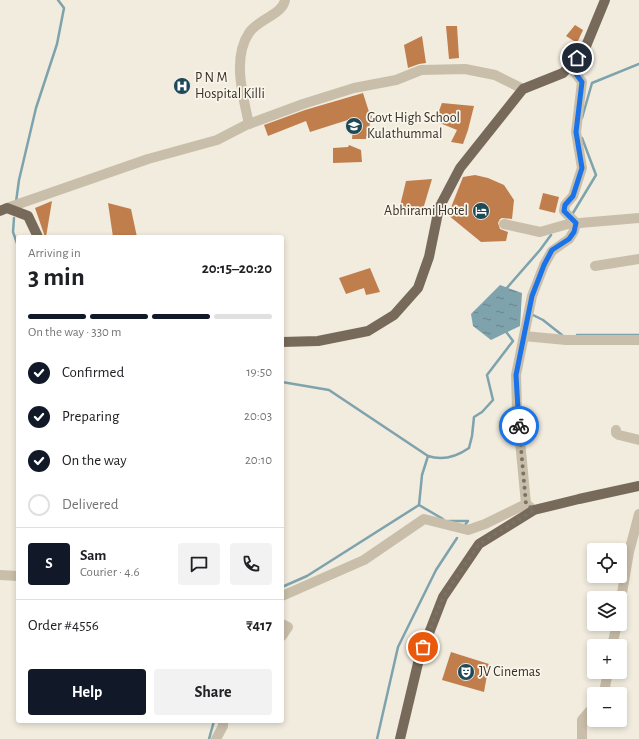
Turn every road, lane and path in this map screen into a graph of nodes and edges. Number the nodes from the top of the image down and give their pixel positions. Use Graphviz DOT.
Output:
graph roads {
  1 [pos="285,0"];
  2 [pos="605,0"];
  3 [pos="570,66"];
  4 [pos="523,89"];
  5 [pos="249,124"];
  6 [pos="4,209"];
  7 [pos="639,218"];
  8 [pos="576,223"];
  9 [pos="504,224"];
  10 [pos="37,235"];
  11 [pos="639,259"];
  12 [pos="595,266"];
  13 [pos="524,336"];
  14 [pos="639,340"];
  15 [pos="284,342"];
  16 [pos="616,430"];
  17 [pos="639,440"];
  18 [pos="639,486"];
  19 [pos="530,507"];
  20 [pos="639,514"];
  21 [pos="0,575"];
  22 [pos="16,576"];
  23 [pos="622,591"];
  24 [pos="284,595"];
  25 [pos="284,625"];
  26 [pos="284,633"];
  27 [pos="587,714"];
  28 [pos="223,723"];
  29 [pos="216,739"];
  30 [pos="400,739"];
  31 [pos="582,739"];
  1 -- 5 [label="street"];
  2 -- 3 [label="main road"];
  3 -- 4 [label="main road"];
  3 -- 8 [label="street"];
  4 -- 5 [label="street"];
  4 -- 15 [label="main road"];
  5 -- 6 [label="street"];
  6 -- 10 [label="main road"];
  7 -- 8 [label="street"];
  8 -- 9 [label="street"];
  8 -- 13 [label="street"];
  11 -- 12 [label="street"];
  13 -- 14 [label="street"];
  13 -- 19 [label="street"];
  16 -- 17 [label="street"];
  18 -- 19 [label="main road"];
  19 -- 24 [label="street"];
  19 -- 30 [label="main road"];
  20 -- 23 [label="street"];
  21 -- 22 [label="street"];
  25 -- 26 [label="street"];
  27 -- 31 [label="street"];
  28 -- 29 [label="street"];
}
